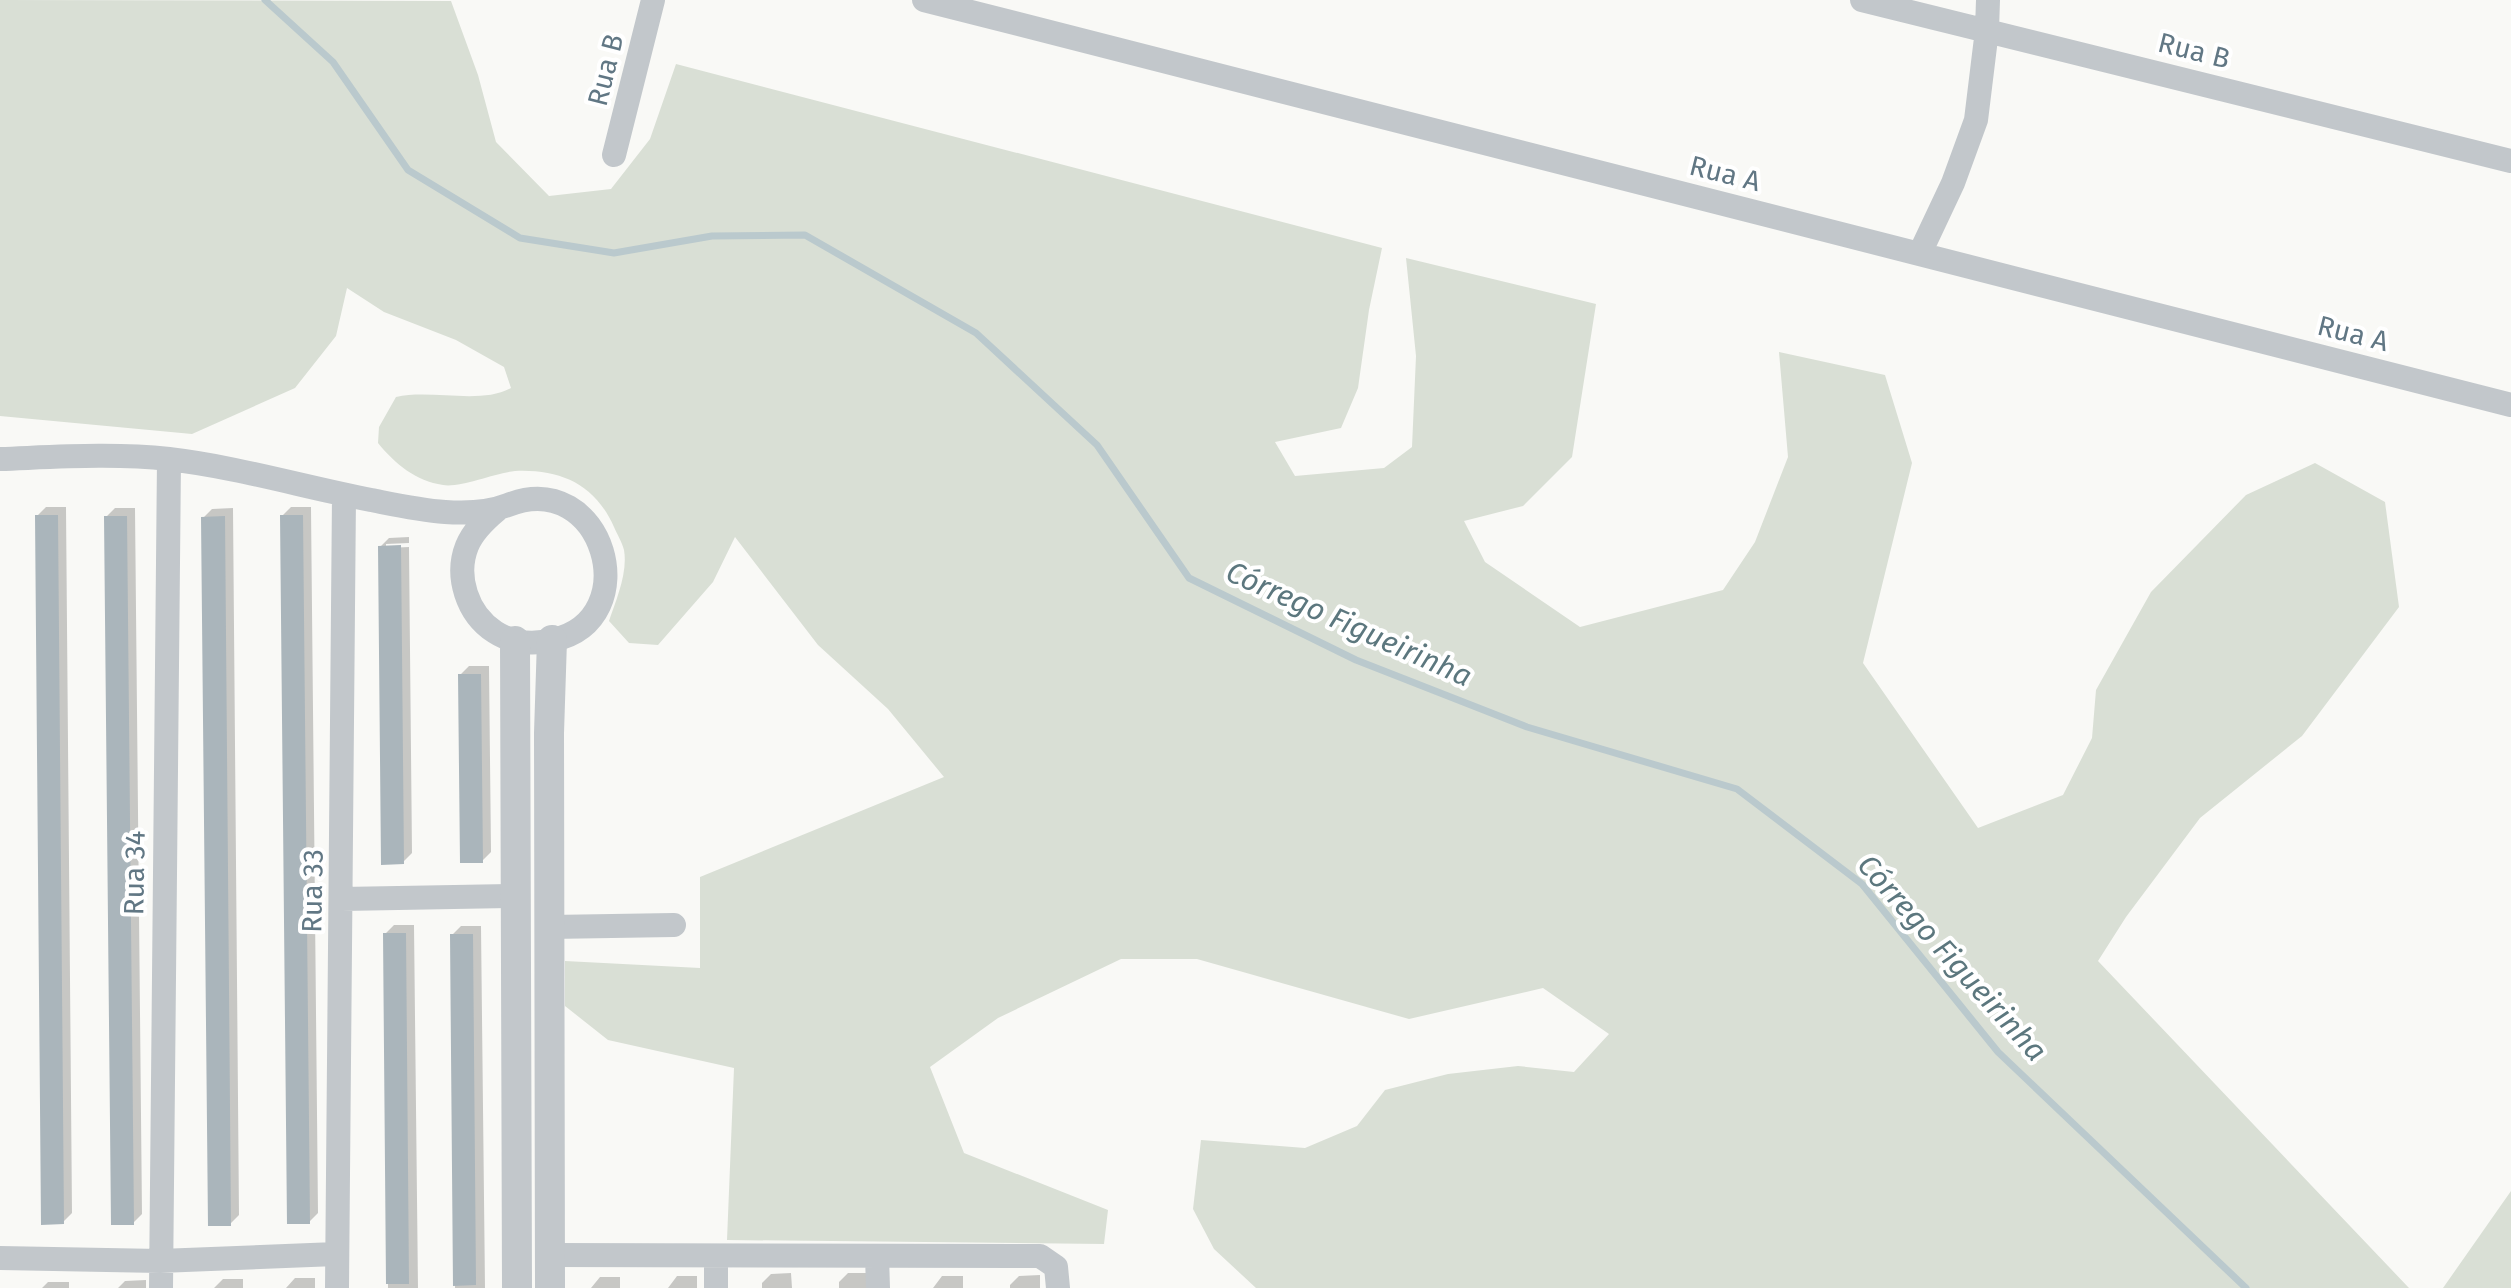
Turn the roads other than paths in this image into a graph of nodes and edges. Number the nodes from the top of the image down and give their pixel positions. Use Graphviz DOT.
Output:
graph roads {
  1 [pos="653,0"];
  2 [pos="924,0"];
  3 [pos="1862,0"];
  4 [pos="1988,0"];
  5 [pos="1987,30"];
  6 [pos="614,155"];
  7 [pos="2511,161"];
  8 [pos="1920,253"];
  9 [pos="2511,405"];
  10 [pos="0,459"];
  11 [pos="169,459"];
  12 [pos="344,495"];
  13 [pos="497,510"];
  14 [pos="431,511"];
  15 [pos="467,546"];
  16 [pos="552,640"];
  17 [pos="515,641"];
  18 [pos="514,896"];
  19 [pos="342,899"];
  20 [pos="674,925"];
  21 [pos="550,927"];
  22 [pos="336,1254"];
  23 [pos="550,1255"];
  24 [pos="716,1256"];
  25 [pos="877,1256"];
  26 [pos="0,1258"];
  27 [pos="160,1261"];
  28 [pos="161,1288"];
  29 [pos="337,1288"];
  30 [pos="517,1288"];
  31 [pos="550,1288"];
  32 [pos="716,1288"];
  33 [pos="878,1288"];
  34 [pos="1058,1288"];
  1 -- 6 [label="street, Rua B"];
  2 -- 8 [label="street, Rua A"];
  3 -- 5 [label="street, Rua B"];
  4 -- 5 [label="street"];
  5 -- 7 [label="street, Rua B"];
  5 -- 8 [label="street"];
  8 -- 9 [label="street, Rua A"];
  10 -- 11 [label="street"];
  11 -- 12 [label="street"];
  11 -- 27 [label="street, Rua 34"];
  12 -- 14 [label="street"];
  12 -- 19 [label="street, Rua 33"];
  13 -- 14 [label="street"];
  13 -- 15 [label="street"];
  13 -- 16 [label="street"];
  14 -- 15 [label="street"];
  15 -- 17 [label="street"];
  16 -- 17 [label="street"];
  16 -- 21 [label="street"];
  17 -- 18 [label="street"];
  18 -- 19 [label="street"];
  18 -- 30 [label="street"];
  19 -- 22 [label="street, Rua 33"];
  20 -- 21 [label="street"];
  21 -- 23 [label="street"];
  22 -- 27 [label="street"];
  22 -- 29 [label="street, Rua 33"];
  23 -- 24 [label="street"];
  23 -- 31 [label="street"];
  24 -- 25 [label="street"];
  24 -- 32 [label="street"];
  25 -- 33 [label="street"];
  25 -- 34 [label="street"];
  26 -- 27 [label="street"];
  27 -- 28 [label="street, Rua 34"];
}
